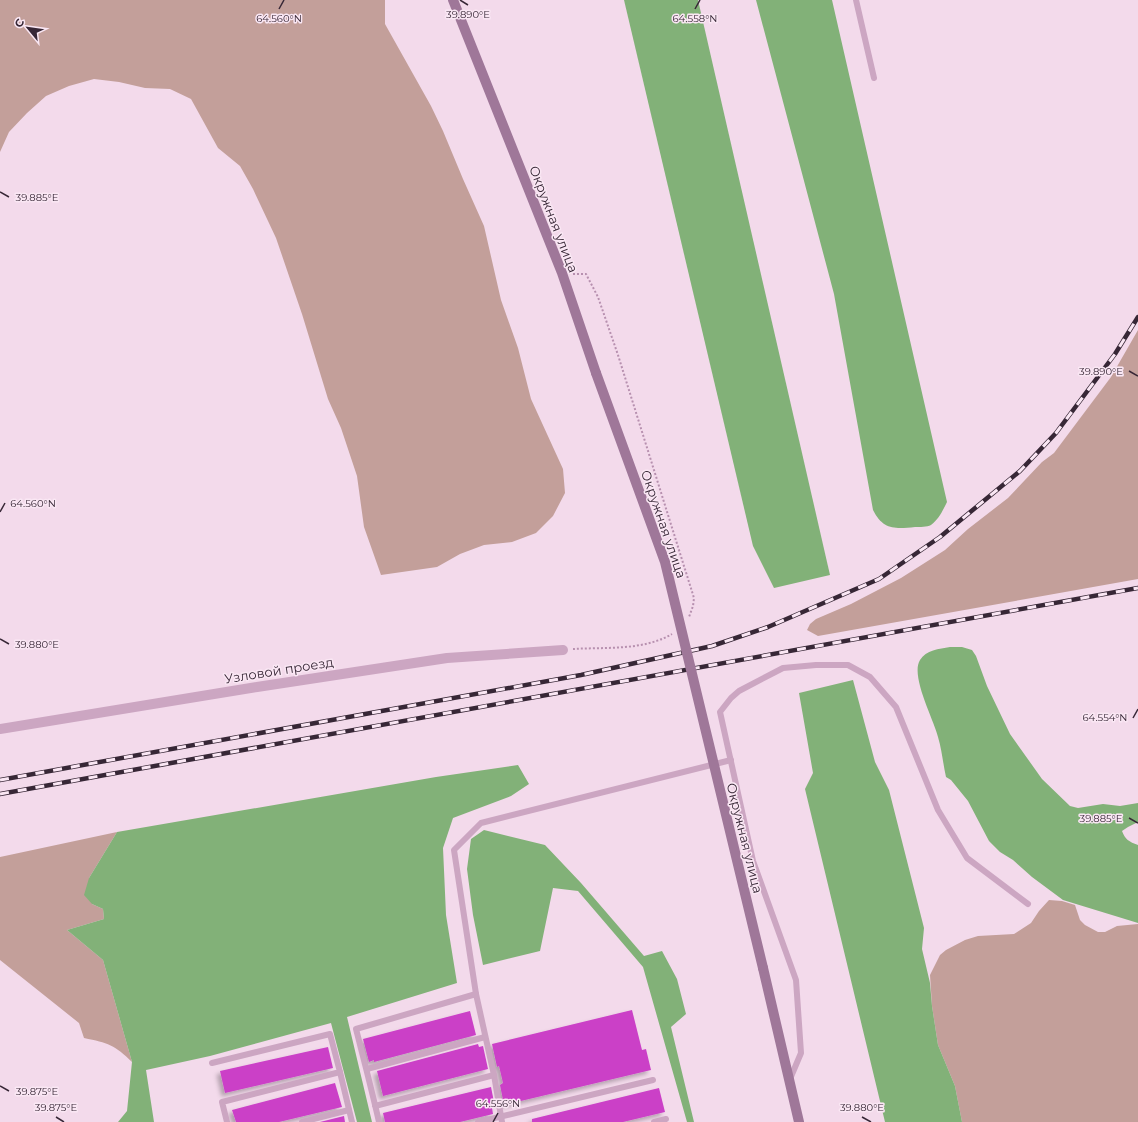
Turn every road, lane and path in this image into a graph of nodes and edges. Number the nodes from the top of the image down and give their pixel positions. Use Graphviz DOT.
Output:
graph roads {
  1 [pos="453,0"];
  2 [pos="856,0"];
  3 [pos="874,78"];
  4 [pos="563,650"];
  5 [pos="0,729"];
  6 [pos="731,760"];
  7 [pos="1028,904"];
  8 [pos="476,994"];
  9 [pos="485,1037"];
  10 [pos="212,1063"];
  11 [pos="367,1069"];
  12 [pos="340,1072"];
  13 [pos="494,1075"];
  14 [pos="653,1080"];
  15 [pos="789,1080"];
  16 [pos="375,1106"];
  17 [pos="349,1110"];
  18 [pos="501,1119"];
  19 [pos="666,1119"];
  20 [pos="227,1122"];
  21 [pos="302,1122"];
  22 [pos="352,1122"];
  23 [pos="379,1122"];
  24 [pos="478,1122"];
  25 [pos="654,1122"];
  26 [pos="799,1122"];
  1 -- 15 [label="main road, Окружная улица, bridge"];
  2 -- 3 [label="lane"];
  4 -- 5 [label="street, Узловой проезд"];
  6 -- 7 [label="lane"];
  6 -- 8 [label="lane"];
  6 -- 15 [label="lane"];
  8 -- 9 [label="lane"];
  8 -- 11 [label="lane"];
  9 -- 11 [label="lane"];
  9 -- 13 [label="lane"];
  10 -- 12 [label="lane"];
  11 -- 16 [label="lane"];
  12 -- 17 [label="lane"];
  12 -- 20 [label="lane"];
  13 -- 16 [label="lane"];
  13 -- 18 [label="lane"];
  14 -- 18 [label="lane"];
  15 -- 26 [label="main road, Окружная улица"];
  16 -- 23 [label="lane"];
  17 -- 21 [label="lane"];
  17 -- 22 [label="lane"];
  18 -- 24 [label="lane"];
  19 -- 25 [label="lane"];
}
